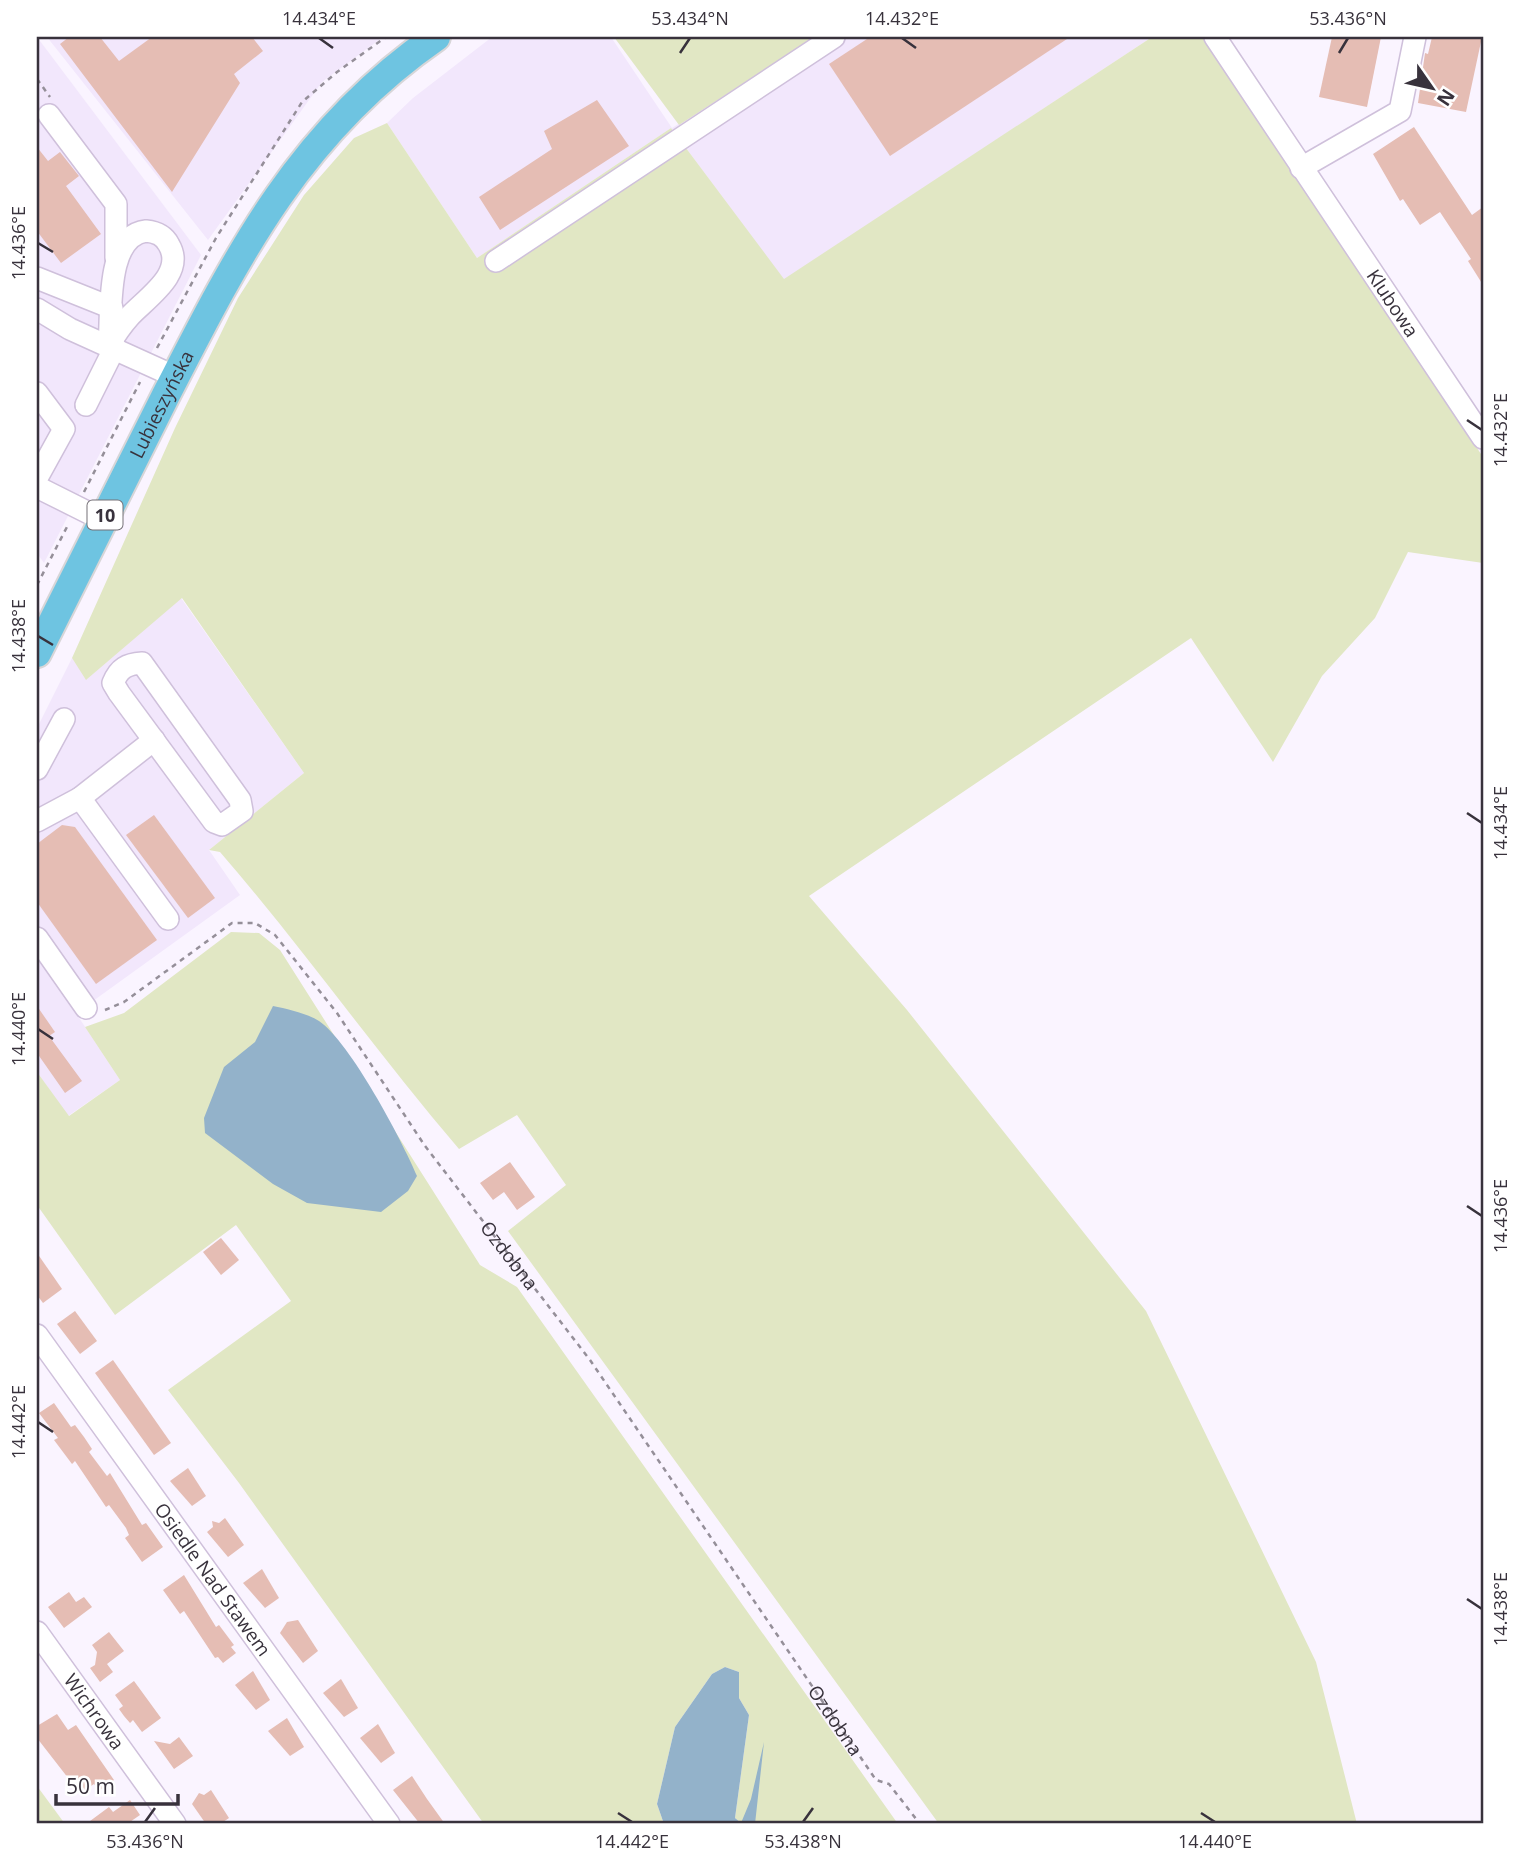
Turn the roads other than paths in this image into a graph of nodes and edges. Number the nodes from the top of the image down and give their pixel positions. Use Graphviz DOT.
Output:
graph roads {
  1 [pos="436,37"];
  2 [pos="834,37"];
  3 [pos="1215,37"];
  4 [pos="1415,37"];
  5 [pos="49,115"];
  6 [pos="1301,168"];
  7 [pos="116,260"];
  8 [pos="496,261"];
  9 [pos="37,278"];
  10 [pos="112,308"];
  11 [pos="37,309"];
  12 [pos="112,346"];
  13 [pos="176,377"];
  14 [pos="37,393"];
  15 [pos="86,405"];
  16 [pos="1483,438"];
  17 [pos="37,478"];
  18 [pos="37,487"];
  19 [pos="103,520"];
  20 [pos="37,653"];
  21 [pos="64,719"];
  22 [pos="154,740"];
  23 [pos="37,769"];
  24 [pos="80,798"];
  25 [pos="37,821"];
  26 [pos="168,919"];
  27 [pos="37,938"];
  28 [pos="86,1008"];
  29 [pos="37,1335"];
  30 [pos="37,1632"];
  31 [pos="175,1824"];
  32 [pos="389,1824"];
  1 -- 13 [label="main road, Lubieszyńska / 10"];
  2 -- 8 [label="street"];
  3 -- 6 [label="street, Klubowa"];
  4 -- 6 [label="street"];
  5 -- 7 [label="street"];
  6 -- 16 [label="street, Klubowa"];
  7 -- 10 [label="street"];
  7 -- 12 [label="street"];
  9 -- 10 [label="street"];
  10 -- 12 [label="street"];
  11 -- 12 [label="street"];
  12 -- 13 [label="street"];
  12 -- 15 [label="street"];
  13 -- 19 [label="main road, Lubieszyńska / 10"];
  14 -- 17 [label="street"];
  18 -- 19 [label="street"];
  19 -- 20 [label="main road, Lubieszyńska / 10"];
  21 -- 23 [label="street"];
  22 -- 22 [label="street"];
  22 -- 24 [label="street"];
  24 -- 25 [label="street"];
  24 -- 26 [label="street"];
  27 -- 28 [label="street"];
  29 -- 32 [label="street, Osiedle Nad Stawem"];
  30 -- 31 [label="street, Wichrowa"];
}
